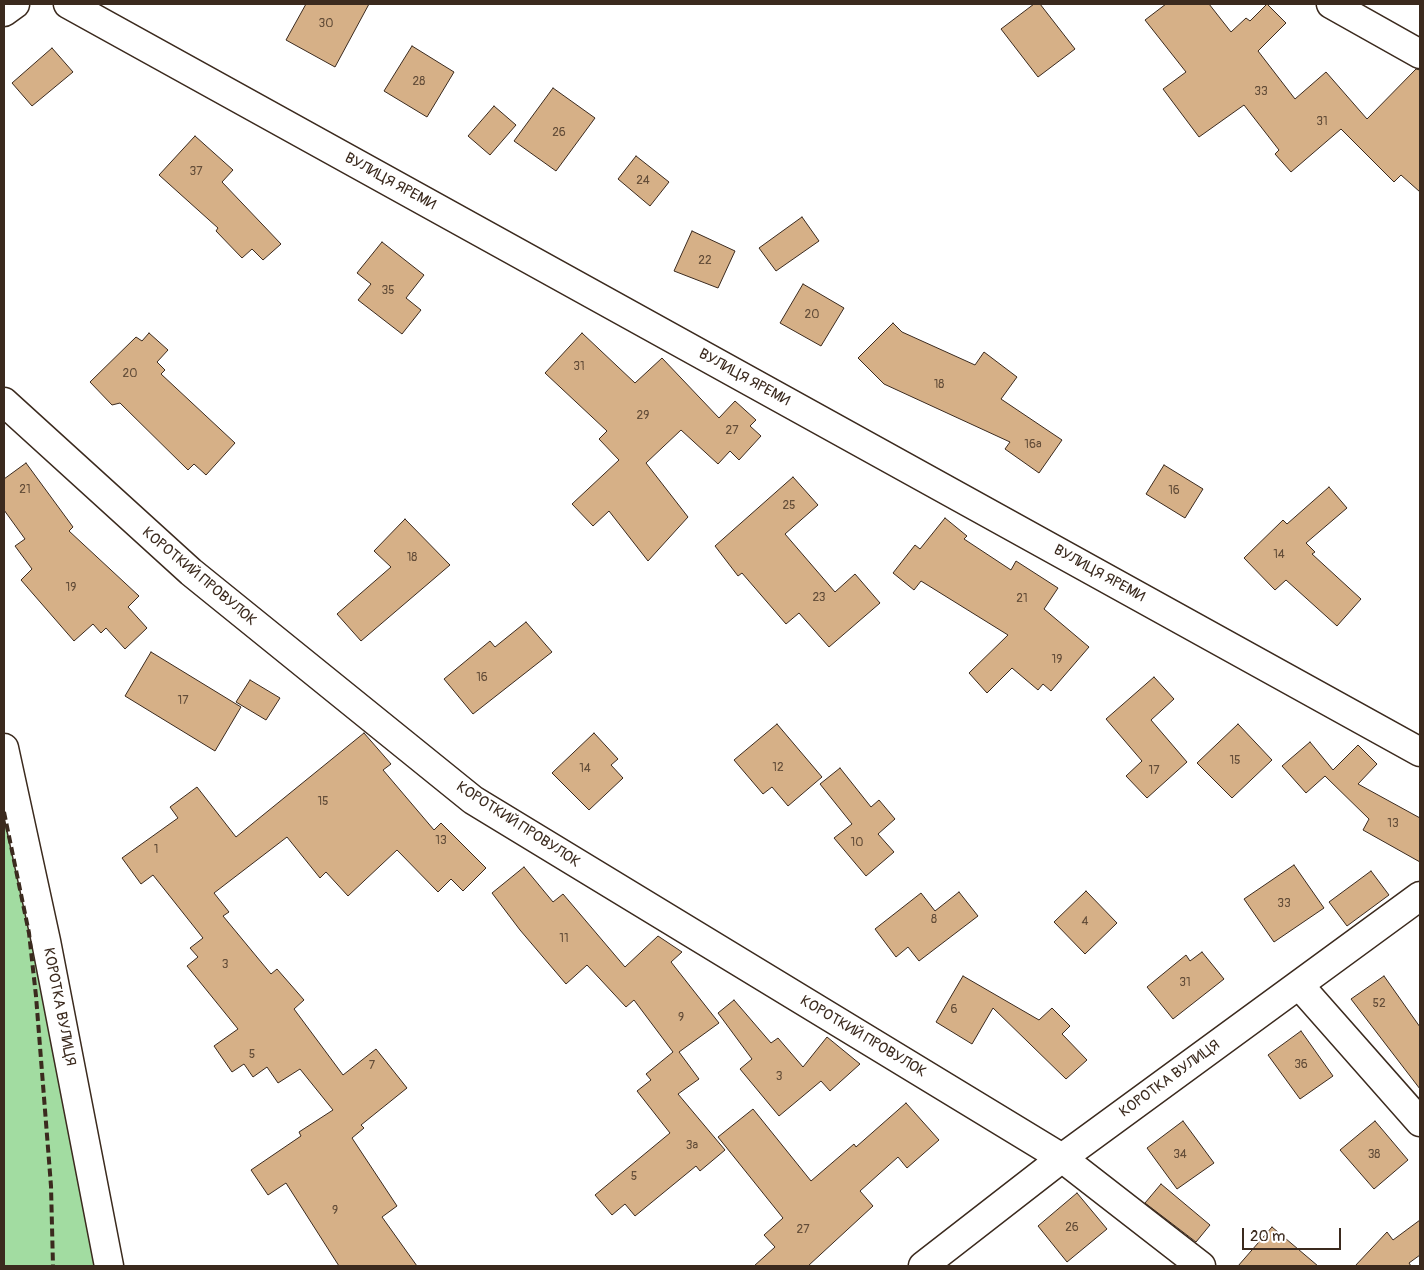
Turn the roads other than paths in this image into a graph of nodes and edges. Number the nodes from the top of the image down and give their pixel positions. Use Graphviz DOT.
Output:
graph roads {
  1 [pos="15,4"];
  2 [pos="68,4"];
  3 [pos="1332,4"];
  4 [pos="4,12"];
  5 [pos="1420,54"];
  6 [pos="4,402"];
  7 [pos="4,748"];
  8 [pos="1420,752"];
  9 [pos="1420,896"];
  10 [pos="1299,985"];
  11 [pos="1420,1122"];
  12 [pos="1062,1158"];
  13 [pos="109,1266"];
  14 [pos="923,1266"];
  15 [pos="1201,1266"];
  1 -- 4 [label="street"];
  2 -- 8 [label="street, ВУЛИЦЯ ЯРЕМИ"];
  3 -- 5 [label="street"];
  6 -- 12 [label="street, КОРОТКИЙ ПРОВУЛОК"];
  7 -- 13 [label="street, КОРОТКА ВУЛИЦЯ"];
  9 -- 10 [label="street, КОРОТКА ВУЛИЦЯ"];
  10 -- 11 [label="street"];
  10 -- 12 [label="street, КОРОТКА ВУЛИЦЯ"];
  12 -- 14 [label="street, КОРОТКА ВУЛИЦЯ"];
  12 -- 15 [label="street, КОРОТКИЙ ПРОВУЛОК"];
}
